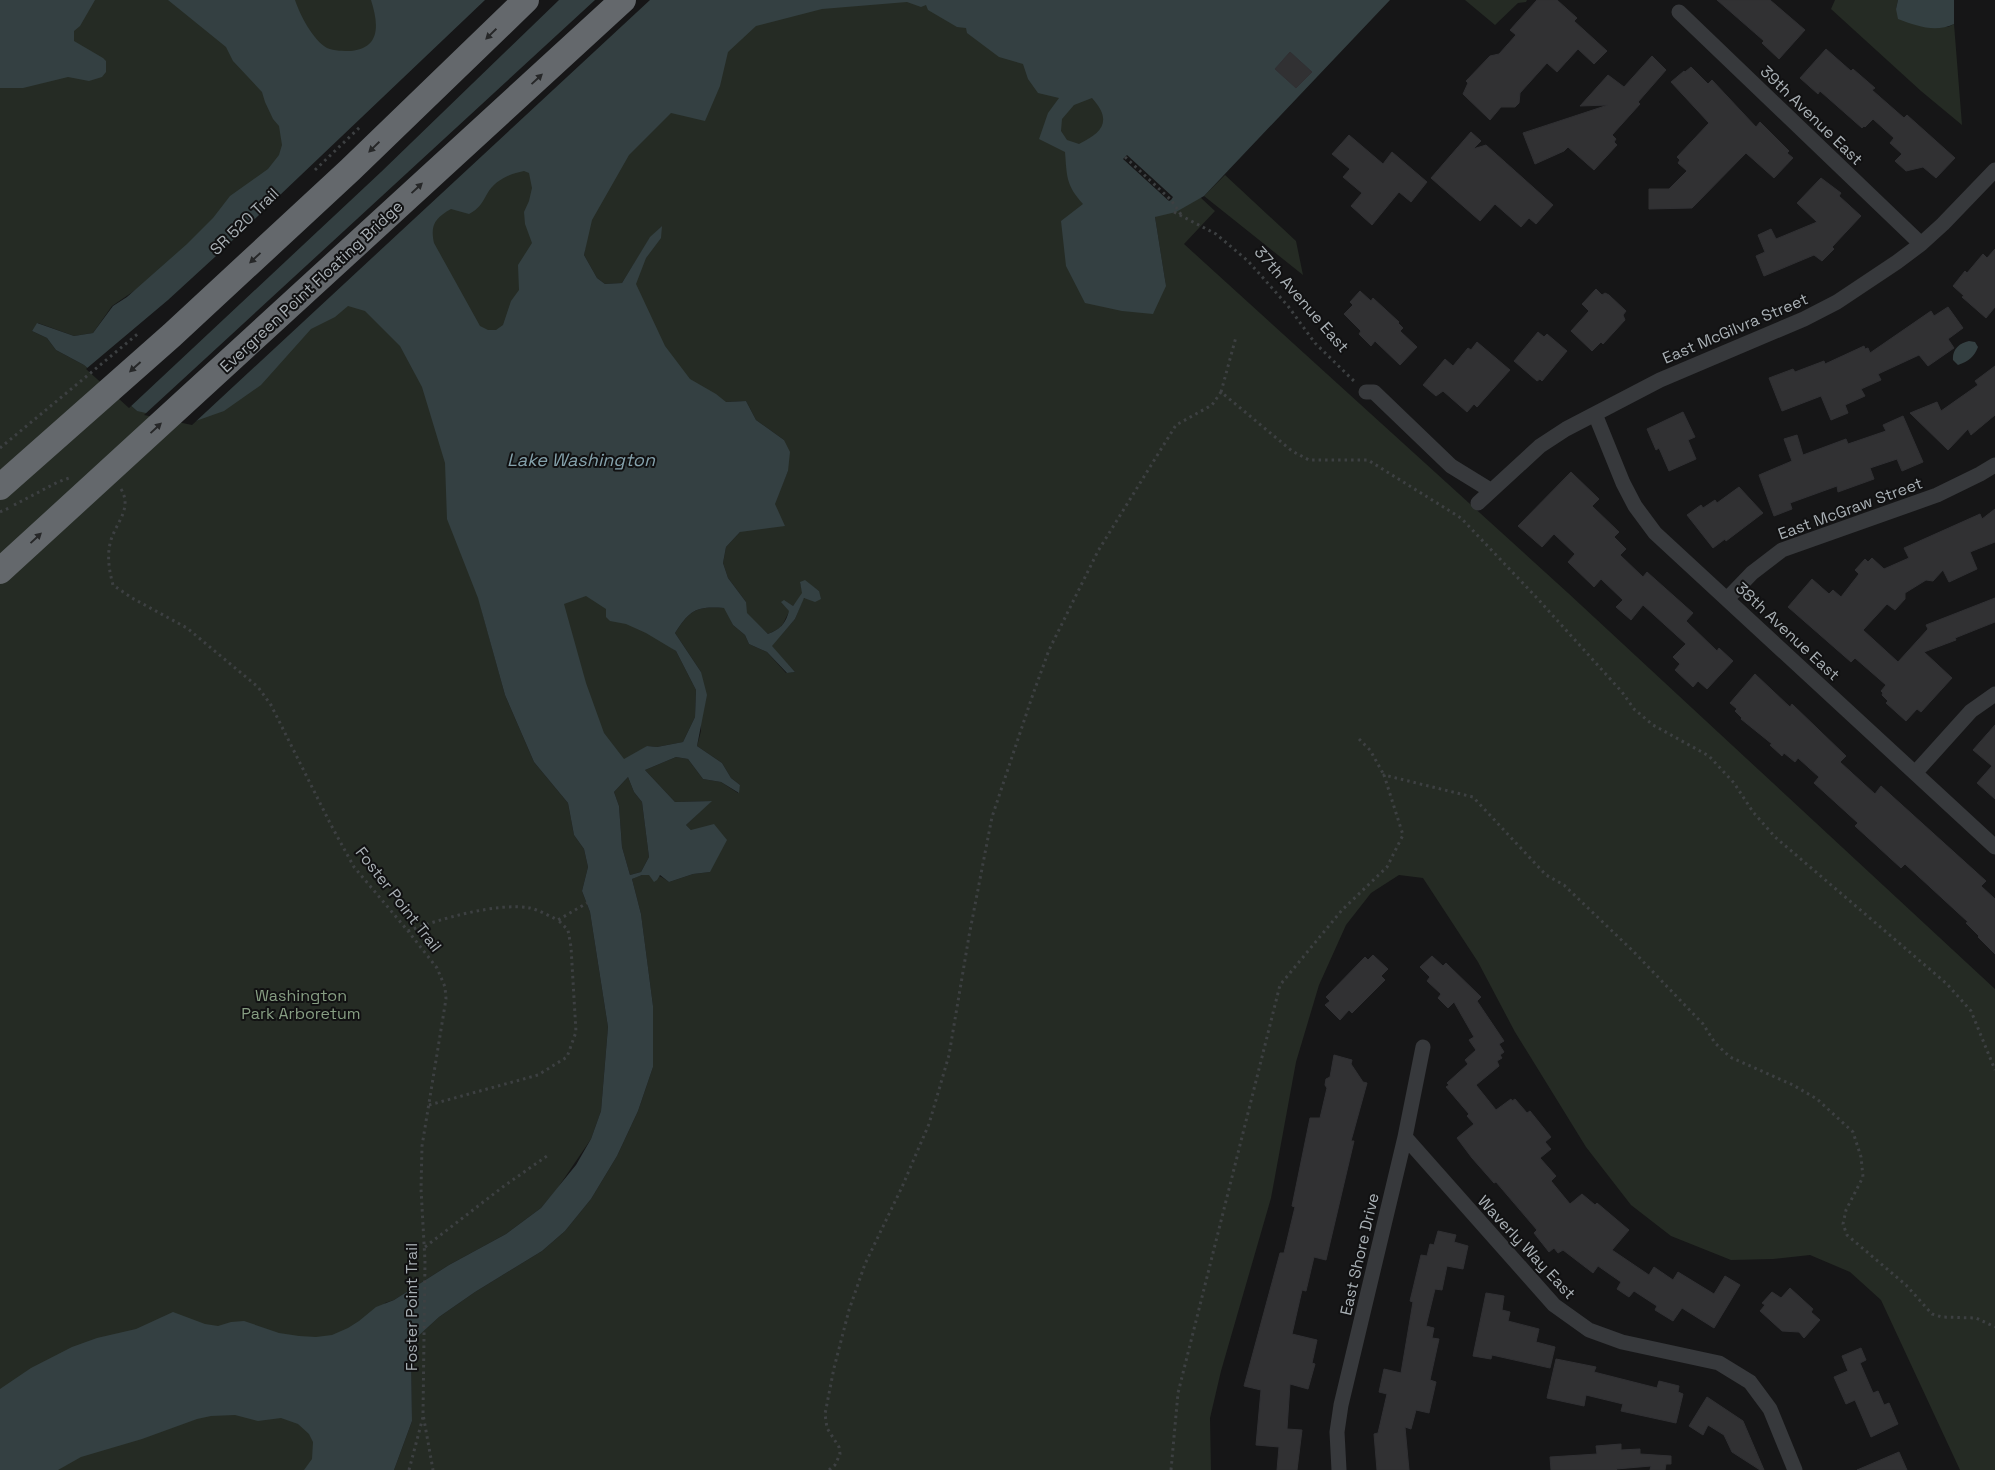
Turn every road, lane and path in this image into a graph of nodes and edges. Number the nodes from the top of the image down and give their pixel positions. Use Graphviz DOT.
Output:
graph roads {
  1 [pos="526,0"];
  2 [pos="623,0"];
  3 [pos="1679,12"];
  4 [pos="366,122"];
  5 [pos="1125,157"];
  6 [pos="1995,170"];
  7 [pos="308,177"];
  8 [pos="1174,212"];
  9 [pos="1183,217"];
  10 [pos="1921,244"];
  11 [pos="142,330"];
  12 [pos="1236,337"];
  13 [pos="1221,392"];
  14 [pos="1366,392"];
  15 [pos="1595,414"];
  16 [pos="0,448"];
  17 [pos="1995,465"];
  18 [pos="75,476"];
  19 [pos="117,481"];
  20 [pos="0,487"];
  21 [pos="1490,490"];
  22 [pos="1478,503"];
  23 [pos="0,512"];
  24 [pos="0,571"];
  25 [pos="1727,599"];
  26 [pos="1995,694"];
  27 [pos="1359,739"];
  28 [pos="1916,772"];
  29 [pos="1384,775"];
  30 [pos="1995,847"];
  31 [pos="587,903"];
  32 [pos="558,920"];
  33 [pos="408,931"];
  34 [pos="1423,1047"];
  35 [pos="1995,1070"];
  36 [pos="429,1105"];
  37 [pos="1405,1137"];
  38 [pos="547,1156"];
  39 [pos="424,1248"];
  40 [pos="1995,1327"];
  41 [pos="423,1414"];
  42 [pos="409,1470"];
  43 [pos="433,1470"];
  44 [pos="829,1470"];
  45 [pos="1172,1470"];
  46 [pos="1339,1470"];
  47 [pos="1795,1470"];
  1 -- 20 [label="highway, one-way"];
  24 -- 2 [label="highway, Evergreen Point Floating Bridge, one-way, bridge"];
  3 -- 10 [label="street, 39th Avenue East"];
  4 -- 7 [label="path"];
  5 -- 9 [label="path"];
  6 -- 10 [label="street, East McGilvra Street"];
  8 -- 9 [label="path, 37th Avenue East"];
  9 -- 14 [label="path, 37th Avenue East"];
  10 -- 15 [label="street, East McGilvra Street"];
  11 -- 16 [label="path"];
  12 -- 13 [label="path"];
  13 -- 35 [label="path"];
  13 -- 44 [label="path"];
  14 -- 21 [label="street"];
  15 -- 21 [label="street, East McGilvra Street"];
  15 -- 25 [label="street, 38th Avenue East"];
  17 -- 25 [label="street, East McGraw Street"];
  18 -- 23 [label="path"];
  19 -- 33 [label="path, Foster Point Trail"];
  21 -- 22 [label="street, East McGilvra Street"];
  25 -- 28 [label="street, 38th Avenue East"];
  26 -- 28 [label="street"];
  27 -- 29 [label="path"];
  28 -- 30 [label="street, 38th Avenue East"];
  29 -- 40 [label="path"];
  29 -- 45 [label="path"];
  31 -- 32 [label="path"];
  32 -- 33 [label="path"];
  32 -- 36 [label="path"];
  33 -- 36 [label="path, Foster Point Trail"];
  34 -- 37 [label="street, East Shore Drive"];
  36 -- 39 [label="path, Foster Point Trail"];
  37 -- 46 [label="street, East Shore Drive"];
  37 -- 47 [label="street, Waverly Way East"];
  38 -- 39 [label="path"];
  39 -- 41 [label="path, Foster Point Trail"];
  41 -- 42 [label="path"];
  41 -- 43 [label="path, Foster Point Trail"];
}
